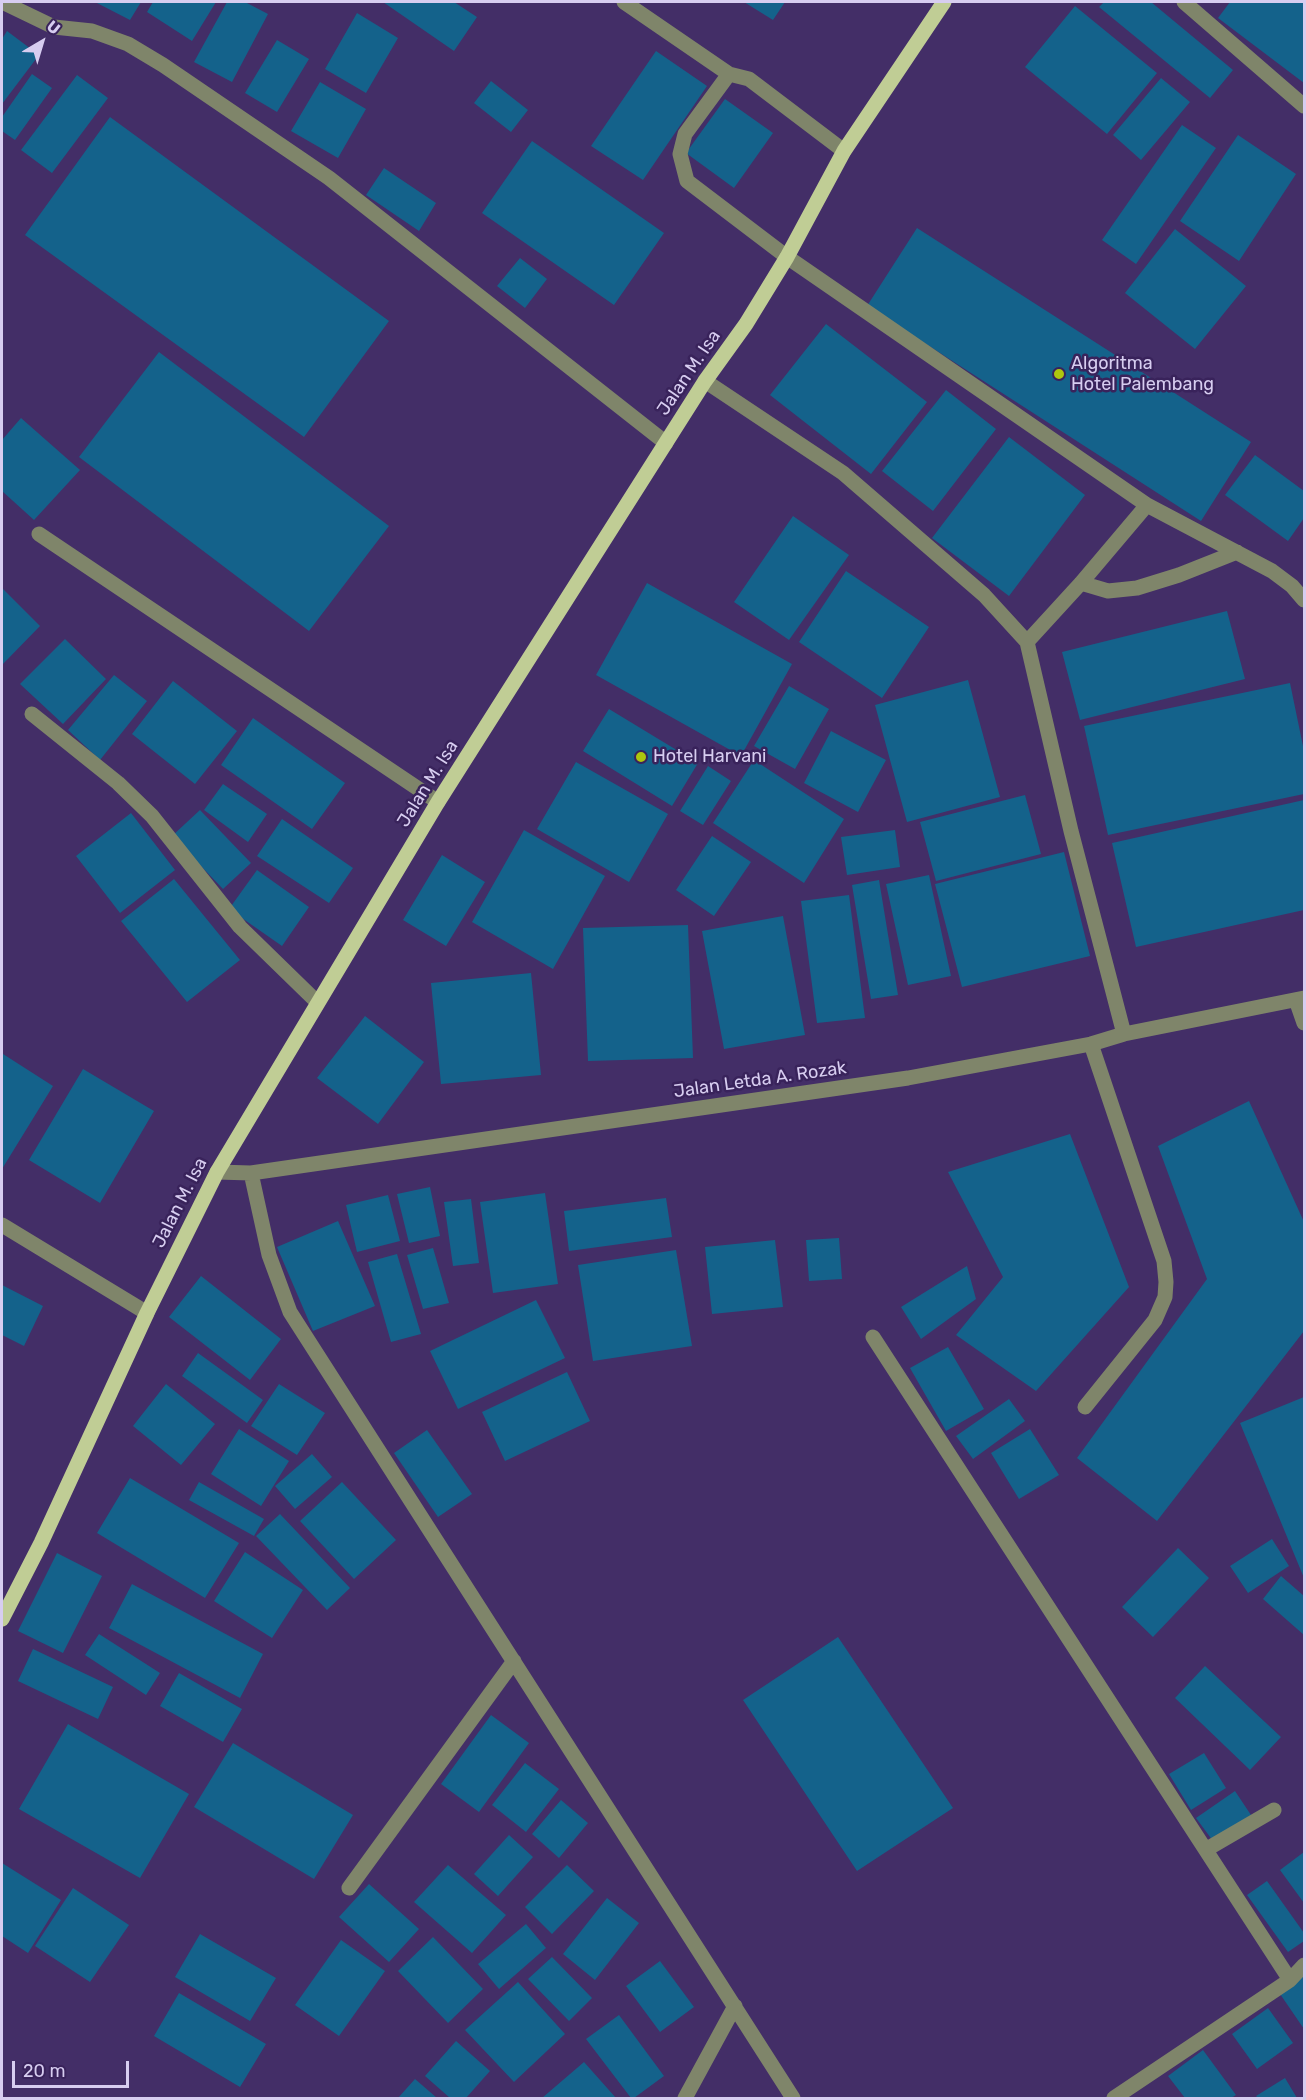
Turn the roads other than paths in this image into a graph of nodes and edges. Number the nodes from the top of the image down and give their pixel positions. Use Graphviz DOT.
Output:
graph roads {
  1 [pos="2,2"];
  2 [pos="624,2"];
  3 [pos="944,2"];
  4 [pos="1184,2"];
  5 [pos="729,74"];
  6 [pos="1305,106"];
  7 [pos="844,151"];
  8 [pos="787,257"];
  9 [pos="705,381"];
  10 [pos="666,443"];
  11 [pos="1147,505"];
  12 [pos="39,534"];
  13 [pos="1237,552"];
  14 [pos="1082,584"];
  15 [pos="1305,600"];
  16 [pos="1027,642"];
  17 [pos="32,714"];
  18 [pos="438,802"];
  19 [pos="1300,999"];
  20 [pos="317,1002"];
  21 [pos="1305,1023"];
  22 [pos="1124,1034"];
  23 [pos="1091,1044"];
  24 [pos="217,1172"];
  25 [pos="250,1173"];
  26 [pos="2,1225"];
  27 [pos="147,1313"];
  28 [pos="873,1337"];
  29 [pos="1085,1407"];
  30 [pos="2,1619"];
  31 [pos="514,1661"];
  32 [pos="1274,1810"];
  33 [pos="1207,1849"];
  34 [pos="349,1888"];
  35 [pos="1305,1965"];
  36 [pos="1290,1980"];
  37 [pos="735,2006"];
  38 [pos="685,2098"];
  39 [pos="793,2098"];
  40 [pos="1114,2098"];
  1 -- 10 [label="street"];
  2 -- 5 [label="street"];
  3 -- 7 [label="main road, Jalan M. Isa"];
  4 -- 6 [label="street"];
  5 -- 7 [label="street"];
  5 -- 8 [label="street"];
  7 -- 8 [label="main road, Jalan M. Isa"];
  8 -- 9 [label="main road, Jalan M. Isa"];
  8 -- 11 [label="street"];
  9 -- 10 [label="main road, Jalan M. Isa"];
  9 -- 16 [label="street"];
  10 -- 18 [label="main road, Jalan M. Isa"];
  11 -- 13 [label="street"];
  11 -- 14 [label="street"];
  12 -- 18 [label="street"];
  13 -- 14 [label="street"];
  13 -- 15 [label="street"];
  14 -- 16 [label="street"];
  16 -- 22 [label="street"];
  17 -- 20 [label="street"];
  18 -- 20 [label="main road, Jalan M. Isa"];
  19 -- 21 [label="street"];
  19 -- 22 [label="street, Jalan Letda A. Rozak"];
  20 -- 24 [label="main road, Jalan M. Isa"];
  22 -- 23 [label="street, Jalan Letda A. Rozak"];
  23 -- 25 [label="street, Jalan Letda A. Rozak"];
  23 -- 29 [label="street"];
  24 -- 25 [label="street, Jalan Letda A. Rozak"];
  24 -- 27 [label="main road, Jalan M. Isa"];
  25 -- 31 [label="street"];
  26 -- 27 [label="street"];
  27 -- 30 [label="main road, Jalan M. Isa"];
  28 -- 33 [label="street"];
  31 -- 34 [label="street"];
  31 -- 37 [label="street"];
  32 -- 33 [label="street"];
  33 -- 36 [label="street"];
  35 -- 36 [label="street"];
  36 -- 40 [label="street"];
  37 -- 38 [label="street"];
  37 -- 39 [label="street"];
}
